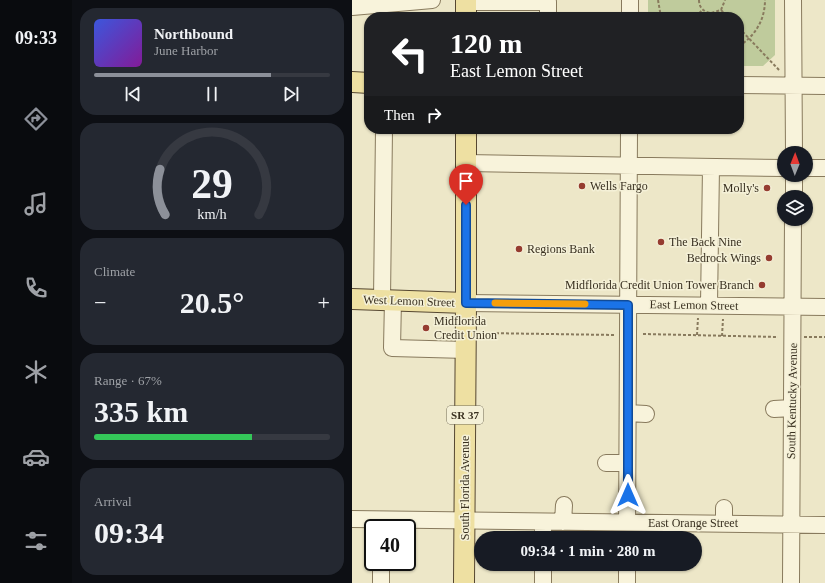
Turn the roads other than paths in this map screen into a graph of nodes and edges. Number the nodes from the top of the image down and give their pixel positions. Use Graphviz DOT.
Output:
graph roads {
  1 [pos="432,0"];
  2 [pos="630,0"];
  3 [pos="793,0"];
  4 [pos="352,6"];
  5 [pos="466,6"];
  6 [pos="548,12"];
  7 [pos="630,12"];
  8 [pos="352,82"];
  9 [pos="364,83"];
  10 [pos="744,85"];
  11 [pos="794,86"];
  12 [pos="825,86"];
  13 [pos="384,134"];
  14 [pos="466,134"];
  15 [pos="629,134"];
  16 [pos="794,146"];
  17 [pos="466,163"];
  18 [pos="629,166"];
  19 [pos="711,167"];
  20 [pos="777,168"];
  21 [pos="813,168"];
  22 [pos="825,168"];
  23 [pos="794,226"];
  24 [pos="352,299"];
  25 [pos="388,300"];
  26 [pos="466,303"];
  27 [pos="628,305"];
  28 [pos="709,305"];
  29 [pos="793,306"];
  30 [pos="825,307"];
  31 [pos="466,350"];
  32 [pos="774,408"];
  33 [pos="792,408"];
  34 [pos="628,413"];
  35 [pos="646,414"];
  36 [pos="606,463"];
  37 [pos="628,463"];
  38 [pos="564,505"];
  39 [pos="352,519"];
  40 [pos="364,521"];
  41 [pos="465,521"];
  42 [pos="543,522"];
  43 [pos="563,522"];
  44 [pos="416,523"];
  45 [pos="791,524"];
  46 [pos="825,525"];
  47 [pos="543,531"];
  48 [pos="628,531"];
  49 [pos="381,571"];
  50 [pos="543,571"];
  51 [pos="627,571"];
  52 [pos="380,583"];
  53 [pos="464,583"];
  54 [pos="543,583"];
  55 [pos="627,583"];
  56 [pos="791,583"];
  1 -- 4 [label="street"];
  2 -- 7 [label="street"];
  3 -- 11 [label="street"];
  5 -- 6 [label="street"];
  8 -- 9 [label="main road"];
  10 -- 11 [label="street"];
  11 -- 12 [label="street"];
  11 -- 16 [label="street"];
  13 -- 25 [label="street"];
  14 -- 17 [label="main road, South Florida Avenue / SR 37"];
  15 -- 18 [label="street"];
  17 -- 18 [label="street"];
  17 -- 26 [label="main road, South Florida Avenue / SR 37"];
  18 -- 19 [label="street"];
  18 -- 27 [label="street"];
  19 -- 20 [label="street"];
  19 -- 28 [label="street"];
  21 -- 22 [label="street"];
  23 -- 29 [label="street, South Kentucky Avenue"];
  24 -- 25 [label="main road, West Lemon Street"];
  25 -- 26 [label="main road, West Lemon Street"];
  25 -- 31 [label="street"];
  26 -- 27 [label="street, East Lemon Street"];
  26 -- 31 [label="main road, South Florida Avenue / SR 37"];
  27 -- 28 [label="street, East Lemon Street"];
  27 -- 34 [label="street"];
  28 -- 29 [label="street, East Lemon Street"];
  29 -- 30 [label="street, East Lemon Street"];
  29 -- 33 [label="street, South Kentucky Avenue"];
  31 -- 41 [label="main road, South Florida Avenue / SR 37"];
  32 -- 33 [label="street"];
  33 -- 45 [label="street, South Kentucky Avenue"];
  34 -- 35 [label="street"];
  34 -- 37 [label="street"];
  36 -- 37 [label="street"];
  37 -- 48 [label="street"];
  38 -- 43 [label="street"];
  39 -- 40 [label="street, East Orange Street"];
  41 -- 42 [label="street, East Orange Street"];
  41 -- 44 [label="street, East Orange Street"];
  41 -- 53 [label="main road, South Florida Avenue / SR 37"];
  42 -- 43 [label="street, East Orange Street"];
  42 -- 47 [label="street"];
  43 -- 48 [label="street, East Orange Street"];
  45 -- 46 [label="street, East Orange Street"];
  45 -- 48 [label="street, East Orange Street"];
  45 -- 56 [label="street, South Kentucky Avenue"];
  49 -- 52 [label="street"];
  50 -- 54 [label="street"];
  51 -- 55 [label="street"];
}
